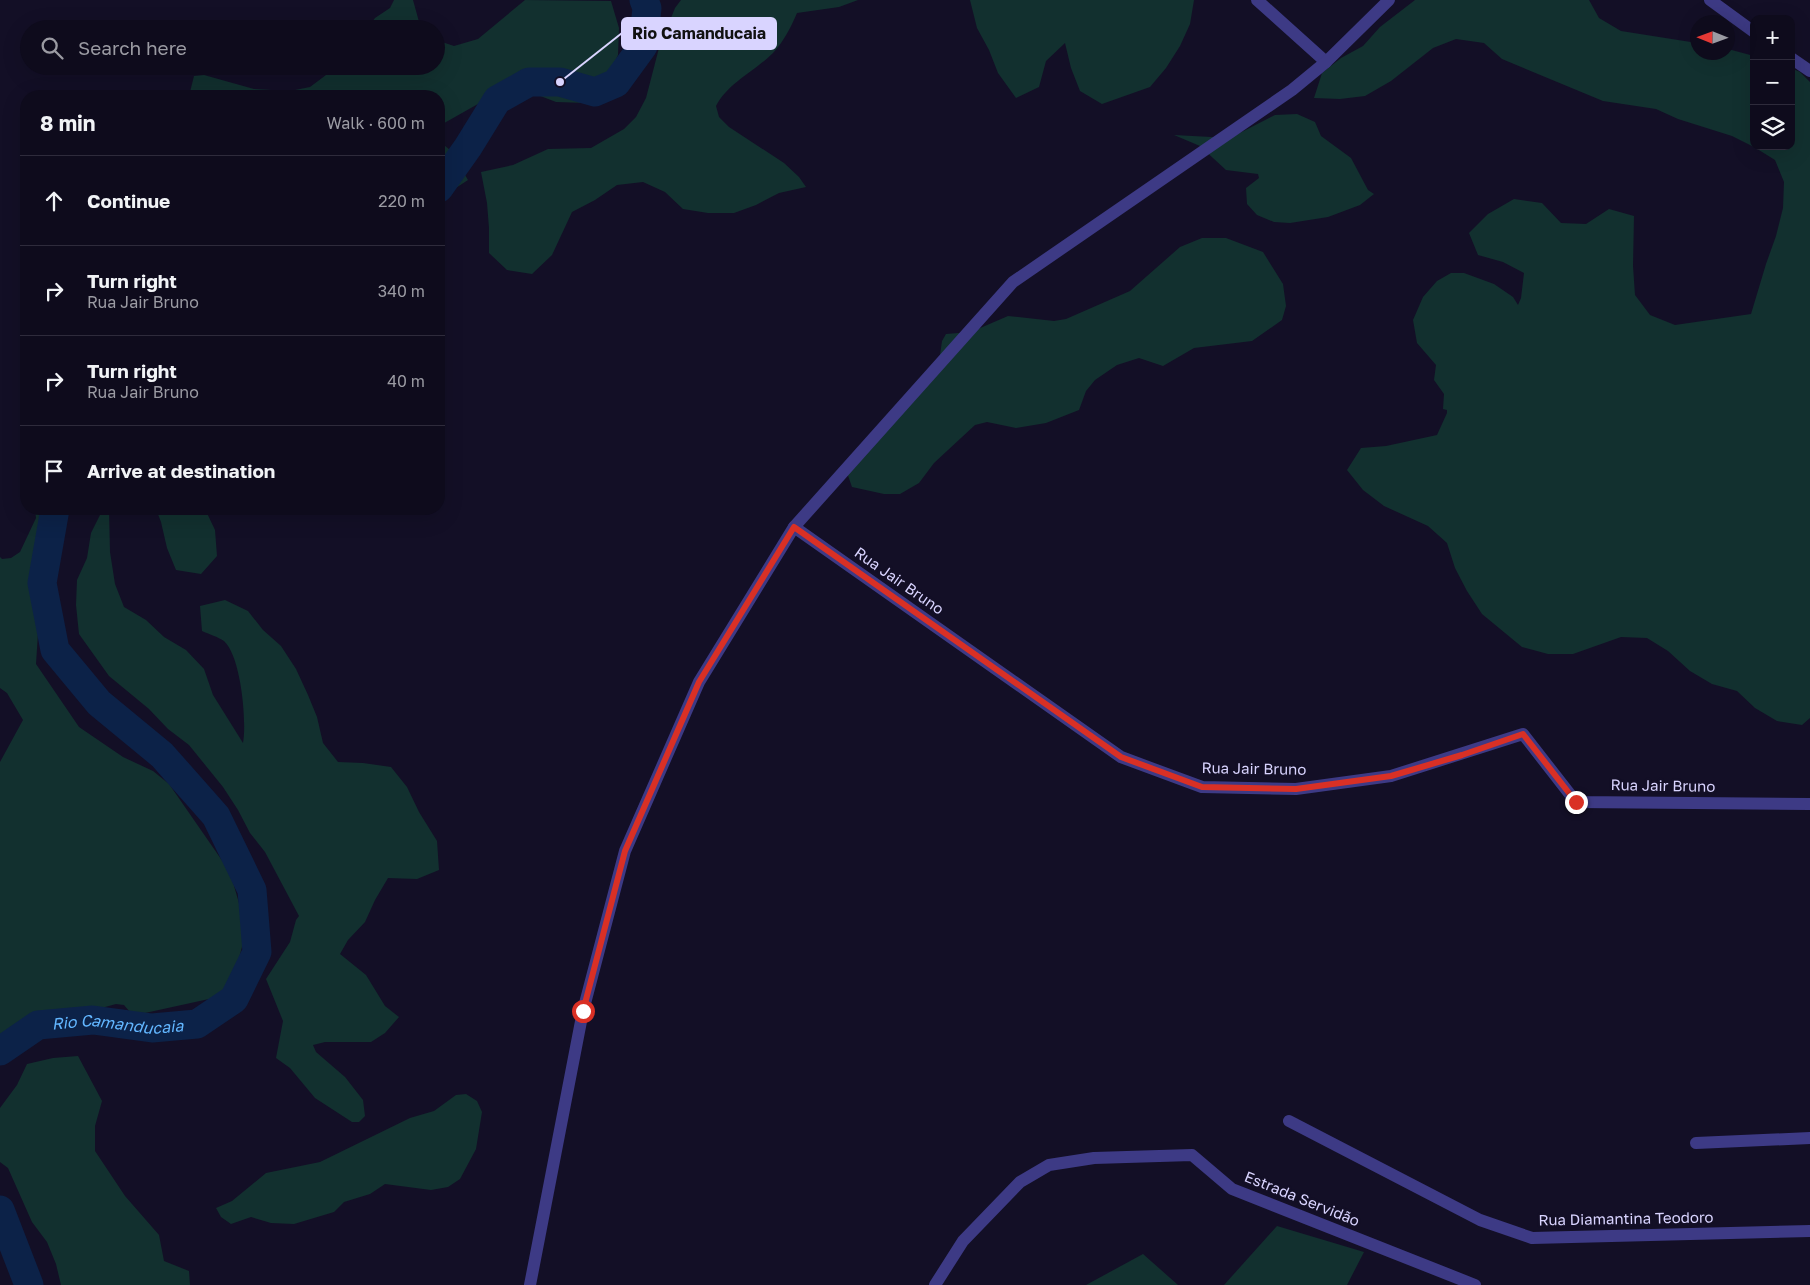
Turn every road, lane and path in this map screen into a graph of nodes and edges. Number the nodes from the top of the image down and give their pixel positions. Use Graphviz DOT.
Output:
graph roads {
  1 [pos="1257,0"];
  2 [pos="1389,0"];
  3 [pos="1710,0"];
  4 [pos="1750,29"];
  5 [pos="1794,60"];
  6 [pos="1326,62"];
  7 [pos="1810,71"];
  8 [pos="794,527"];
  9 [pos="1810,804"];
  10 [pos="1289,1122"];
  11 [pos="1810,1138"];
  12 [pos="1696,1143"];
  13 [pos="1810,1231"];
  14 [pos="530,1285"];
  15 [pos="935,1285"];
  16 [pos="1475,1285"];
  1 -- 6 [label="street"];
  2 -- 6 [label="street"];
  3 -- 4 [label="street"];
  5 -- 7 [label="street"];
  6 -- 8 [label="street"];
  8 -- 9 [label="street, Rua Jair Bruno"];
  8 -- 14 [label="street"];
  10 -- 13 [label="street, Rua Diamantina Teodoro"];
  11 -- 12 [label="street"];
  15 -- 16 [label="street, Estrada Servidão"];
}
